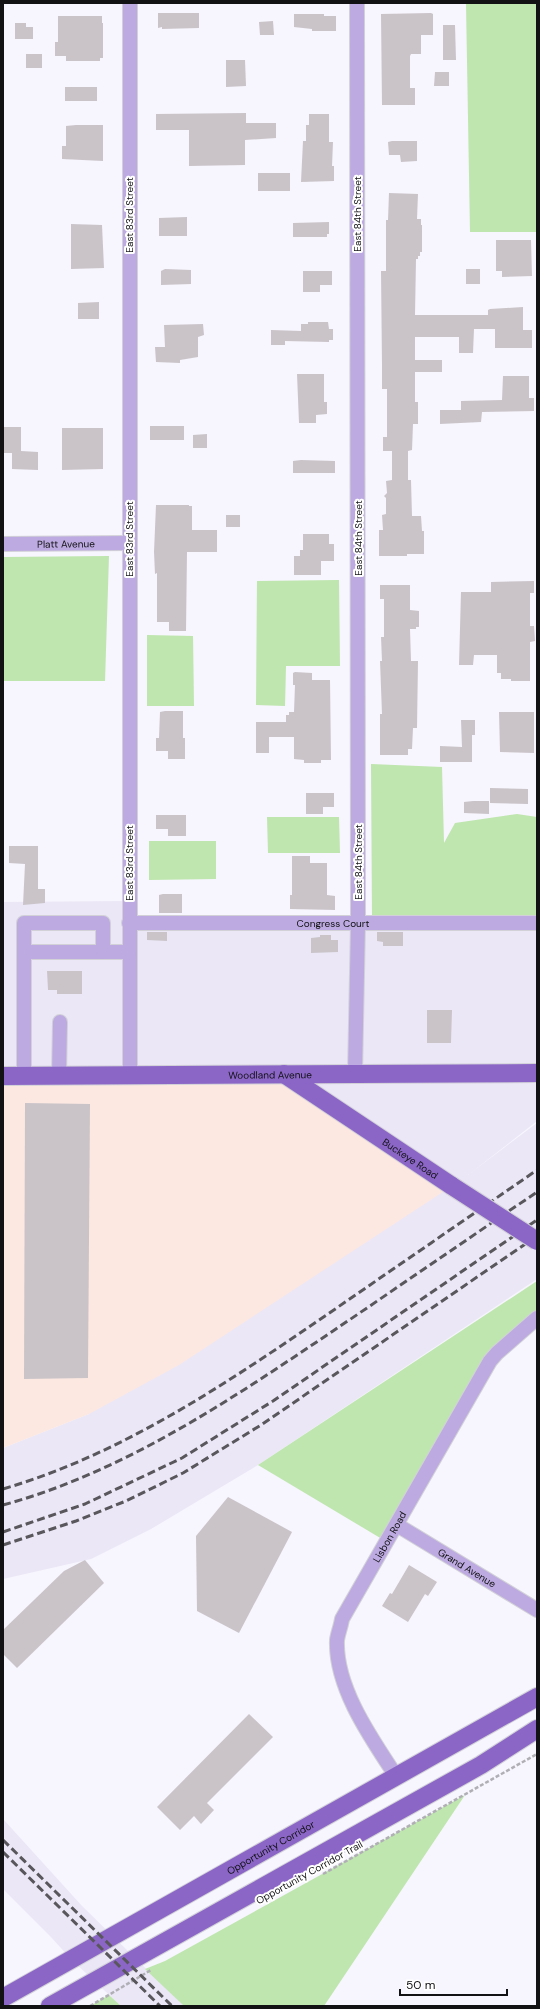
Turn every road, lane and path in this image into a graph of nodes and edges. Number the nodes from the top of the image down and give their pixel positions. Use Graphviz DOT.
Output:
graph roads {
  1 [pos="130,3"];
  2 [pos="357,3"];
  3 [pos="3,544"];
  4 [pos="129,544"];
  5 [pos="129,923"];
  6 [pos="358,923"];
  7 [pos="537,923"];
  8 [pos="24,952"];
  9 [pos="103,952"];
  10 [pos="129,952"];
  11 [pos="60,1022"];
  12 [pos="537,1073"];
  13 [pos="284,1074"];
  14 [pos="355,1074"];
  15 [pos="24,1075"];
  16 [pos="59,1075"];
  17 [pos="130,1075"];
  18 [pos="3,1076"];
  19 [pos="537,1241"];
  20 [pos="537,1318"];
  21 [pos="397,1525"];
  22 [pos="537,1610"];
  23 [pos="537,1697"];
  24 [pos="537,1729"];
  25 [pos="537,1754"];
  26 [pos="396,1776"];
  27 [pos="319,1876"];
  28 [pos="153,1968"];
  29 [pos="3,1998"];
  30 [pos="50,2006"];
  31 [pos="90,2006"];
  1 -- 4 [label="street, East 83rd Street"];
  2 -- 6 [label="street, East 84th Street"];
  3 -- 4 [label="street, Platt Avenue"];
  4 -- 5 [label="street, East 83rd Street"];
  5 -- 6 [label="street, Congress Court"];
  5 -- 10 [label="street, East 83rd Street"];
  6 -- 7 [label="street, Congress Court"];
  6 -- 14 [label="street, East 84th Street"];
  8 -- 9 [label="street"];
  8 -- 9 [label="street"];
  8 -- 15 [label="street"];
  9 -- 10 [label="street"];
  10 -- 17 [label="street, East 83rd Street"];
  11 -- 16 [label="street"];
  12 -- 14 [label="main road, Woodland Avenue"];
  13 -- 14 [label="main road, Woodland Avenue"];
  13 -- 17 [label="main road, Woodland Avenue"];
  13 -- 19 [label="main road, Buckeye Road, bridge"];
  15 -- 16 [label="main road, Woodland Avenue"];
  15 -- 18 [label="main road, Woodland Avenue"];
  16 -- 17 [label="main road, Woodland Avenue"];
  20 -- 21 [label="street, Lisbon Road"];
  21 -- 22 [label="street, Grand Avenue"];
  21 -- 26 [label="street, Lisbon Road"];
  23 -- 26 [label="main road, Opportunity Corridor"];
  24 -- 30 [label="main road"];
  25 -- 27 [label="path, Opportunity Corridor Trail"];
  26 -- 29 [label="main road, Opportunity Corridor"];
  28 -- 31 [label="path"];
}
